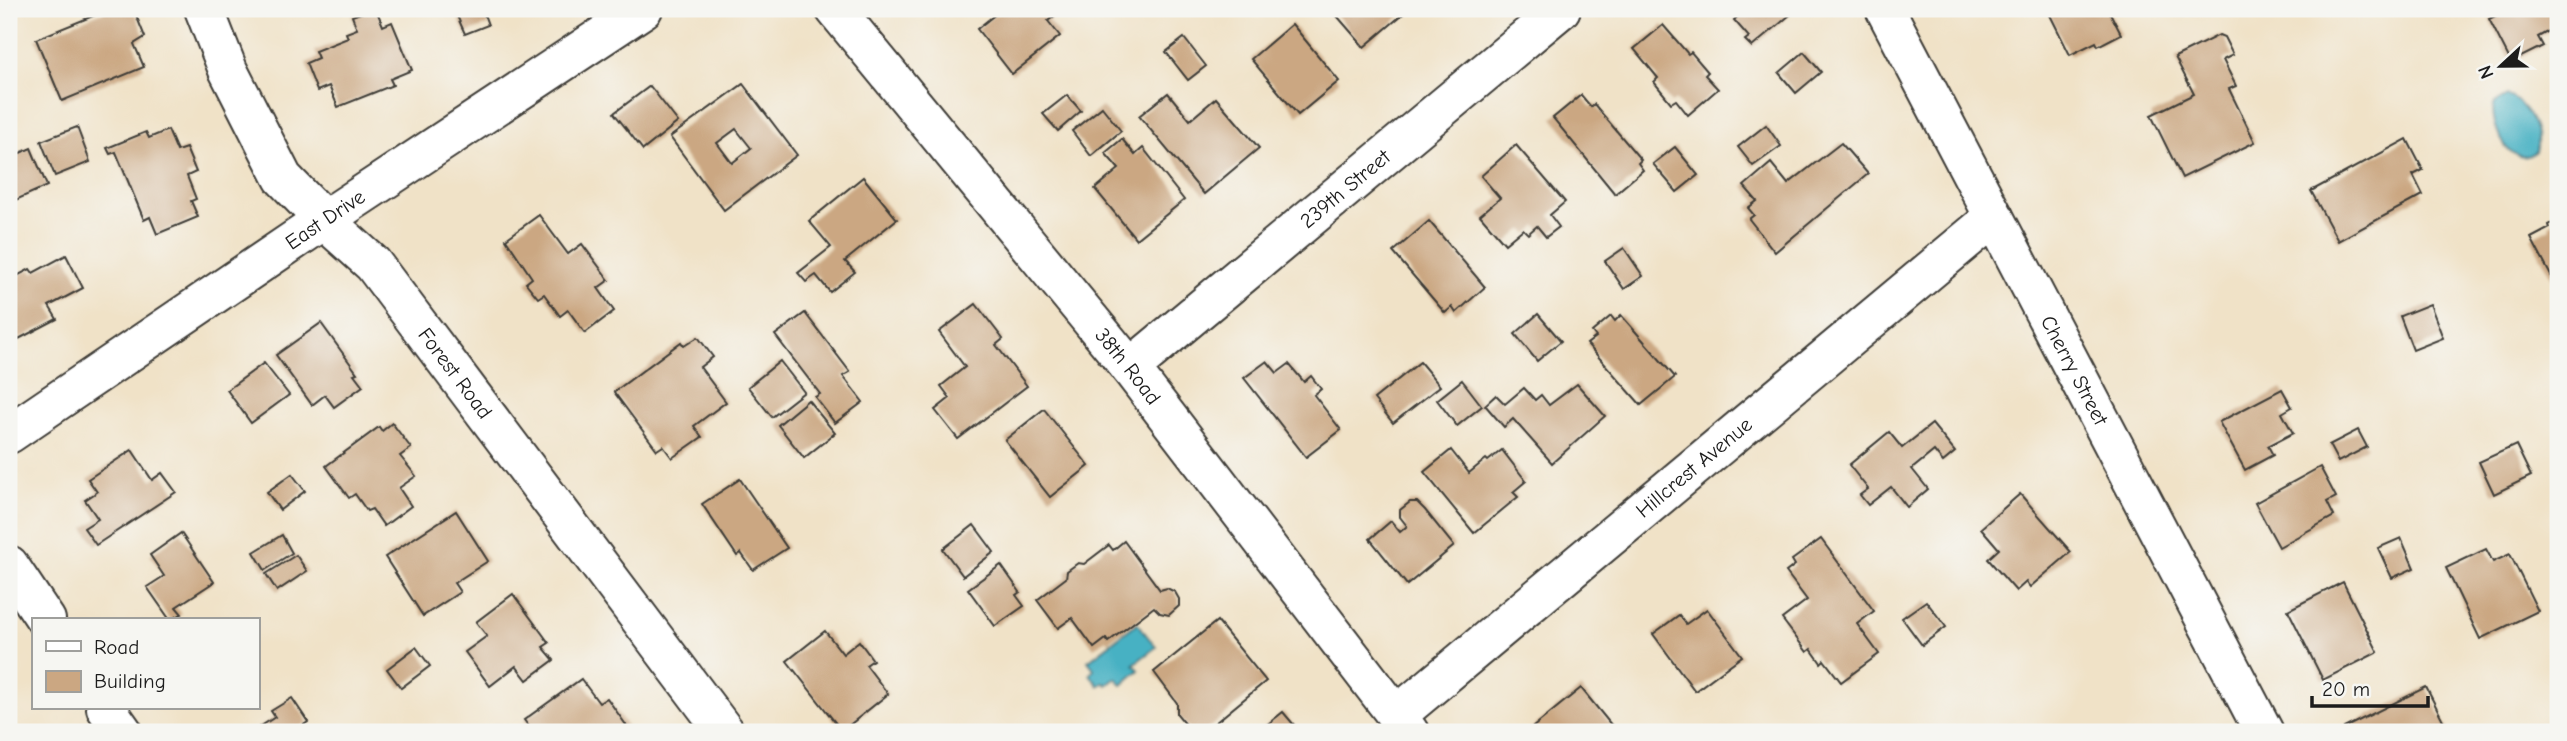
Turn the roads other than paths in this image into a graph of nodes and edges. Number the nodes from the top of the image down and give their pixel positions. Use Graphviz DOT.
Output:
graph roads {
  1 [pos="204,9"];
  2 [pos="643,9"];
  3 [pos="1561,9"];
  4 [pos="1885,9"];
  5 [pos="855,18"];
  6 [pos="1994,217"];
  7 [pos="324,220"];
  8 [pos="1130,368"];
  9 [pos="9,434"];
  10 [pos="9,565"];
  11 [pos="45,618"];
  12 [pos="107,710"];
  13 [pos="1403,724"];
  14 [pos="122,732"];
  15 [pos="725,732"];
  16 [pos="2264,732"];
  1 -- 7 [label="street, Forest Road"];
  2 -- 7 [label="street, East Drive"];
  3 -- 8 [label="street, 239th Street"];
  4 -- 6 [label="street, Cherry Street"];
  5 -- 8 [label="street, 38th Road"];
  6 -- 13 [label="street, Hillcrest Avenue"];
  6 -- 16 [label="street, Cherry Street"];
  7 -- 9 [label="street, East Drive"];
  7 -- 15 [label="street, Forest Road"];
  8 -- 13 [label="street, 38th Road"];
  10 -- 11 [label="street"];
  12 -- 14 [label="street"];
}
